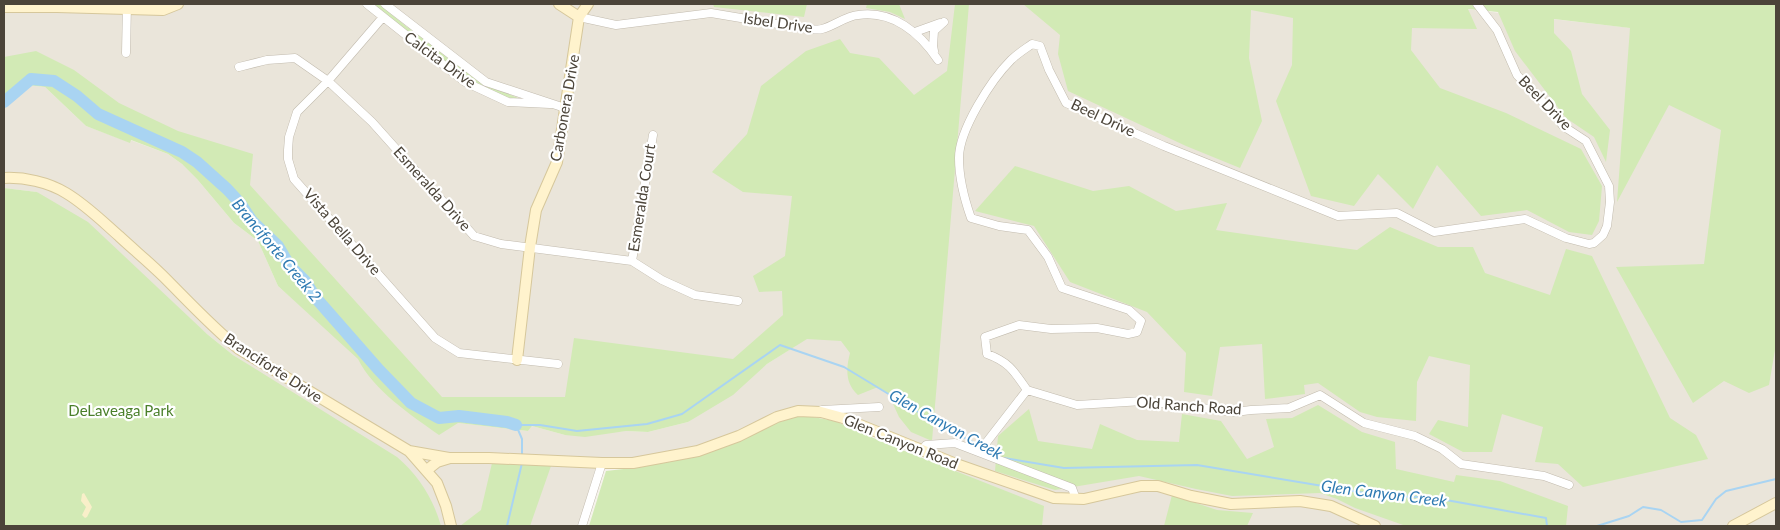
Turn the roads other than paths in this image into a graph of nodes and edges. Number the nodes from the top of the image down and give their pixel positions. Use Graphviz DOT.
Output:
graph roads {
  1 [pos="178,4"];
  2 [pos="367,4"];
  3 [pos="385,4"];
  4 [pos="559,4"];
  5 [pos="588,4"];
  6 [pos="1477,4"];
  7 [pos="127,6"];
  8 [pos="4,7"];
  9 [pos="383,17"];
  10 [pos="579,17"];
  11 [pos="915,32"];
  12 [pos="126,53"];
  13 [pos="239,67"];
  14 [pos="328,81"];
  15 [pos="550,104"];
  16 [pos="565,108"];
  17 [pos="653,135"];
  18 [pos="4,178"];
  19 [pos="530,247"];
  20 [pos="632,261"];
  21 [pos="738,301"];
  22 [pos="517,360"];
  23 [pos="558,364"];
  24 [pos="1027,390"];
  25 [pos="880,407"];
  26 [pos="798,411"];
  27 [pos="922,450"];
  28 [pos="409,451"];
  29 [pos="983,453"];
  30 [pos="450,458"];
  31 [pos="602,463"];
  32 [pos="427,470"];
  33 [pos="437,483"];
  34 [pos="1569,485"];
  35 [pos="1076,499"];
  36 [pos="1776,503"];
  37 [pos="451,526"];
  38 [pos="582,526"];
  39 [pos="1375,526"];
  40 [pos="1733,526"];
  1 -- 7 [label="street"];
  2 -- 9 [label="street, Calcita Drive"];
  3 -- 15 [label="street, Calcita Drive"];
  4 -- 10 [label="street, Isbel Drive"];
  5 -- 10 [label="street, Carbonera Drive"];
  6 -- 24 [label="street, Beel Drive"];
  7 -- 8 [label="street"];
  7 -- 12 [label="street"];
  9 -- 14 [label="street, Vista Bella Drive"];
  9 -- 15 [label="street, Calcita Drive"];
  10 -- 11 [label="street, Isbel Drive"];
  10 -- 16 [label="street, Carbonera Drive"];
  11 -- 11 [label="street"];
  13 -- 14 [label="street, Esmeralda Drive"];
  14 -- 19 [label="street, Esmeralda Drive"];
  14 -- 22 [label="street, Vista Bella Drive"];
  15 -- 16 [label="street, Calcita Drive"];
  16 -- 19 [label="street, Carbonera Drive"];
  17 -- 20 [label="street, Esmeralda Court"];
  18 -- 28 [label="street, Branciforte Drive"];
  19 -- 20 [label="street, Esmeralda Drive"];
  19 -- 22 [label="street, Carbonera Drive"];
  20 -- 21 [label="street, Esmeralda Drive"];
  22 -- 23 [label="street, Vista Bella Drive"];
  24 -- 29 [label="street"];
  24 -- 34 [label="street, Old Ranch Road"];
  25 -- 26 [label="street"];
  26 -- 27 [label="street, Glen Canyon Road"];
  26 -- 31 [label="street, Glen Canyon Road"];
  27 -- 29 [label="street"];
  27 -- 35 [label="street, Glen Canyon Road"];
  28 -- 30 [label="street"];
  28 -- 32 [label="street, Branciforte Drive"];
  29 -- 35 [label="street"];
  30 -- 31 [label="street, Glen Canyon Road"];
  30 -- 32 [label="street, Glen Canyon Road"];
  30 -- 33 [label="street"];
  31 -- 38 [label="street"];
  32 -- 33 [label="street, Branciforte Drive"];
  33 -- 37 [label="street, Branciforte Drive"];
  35 -- 39 [label="street, Glen Canyon Road"];
  36 -- 40 [label="street"];
}
